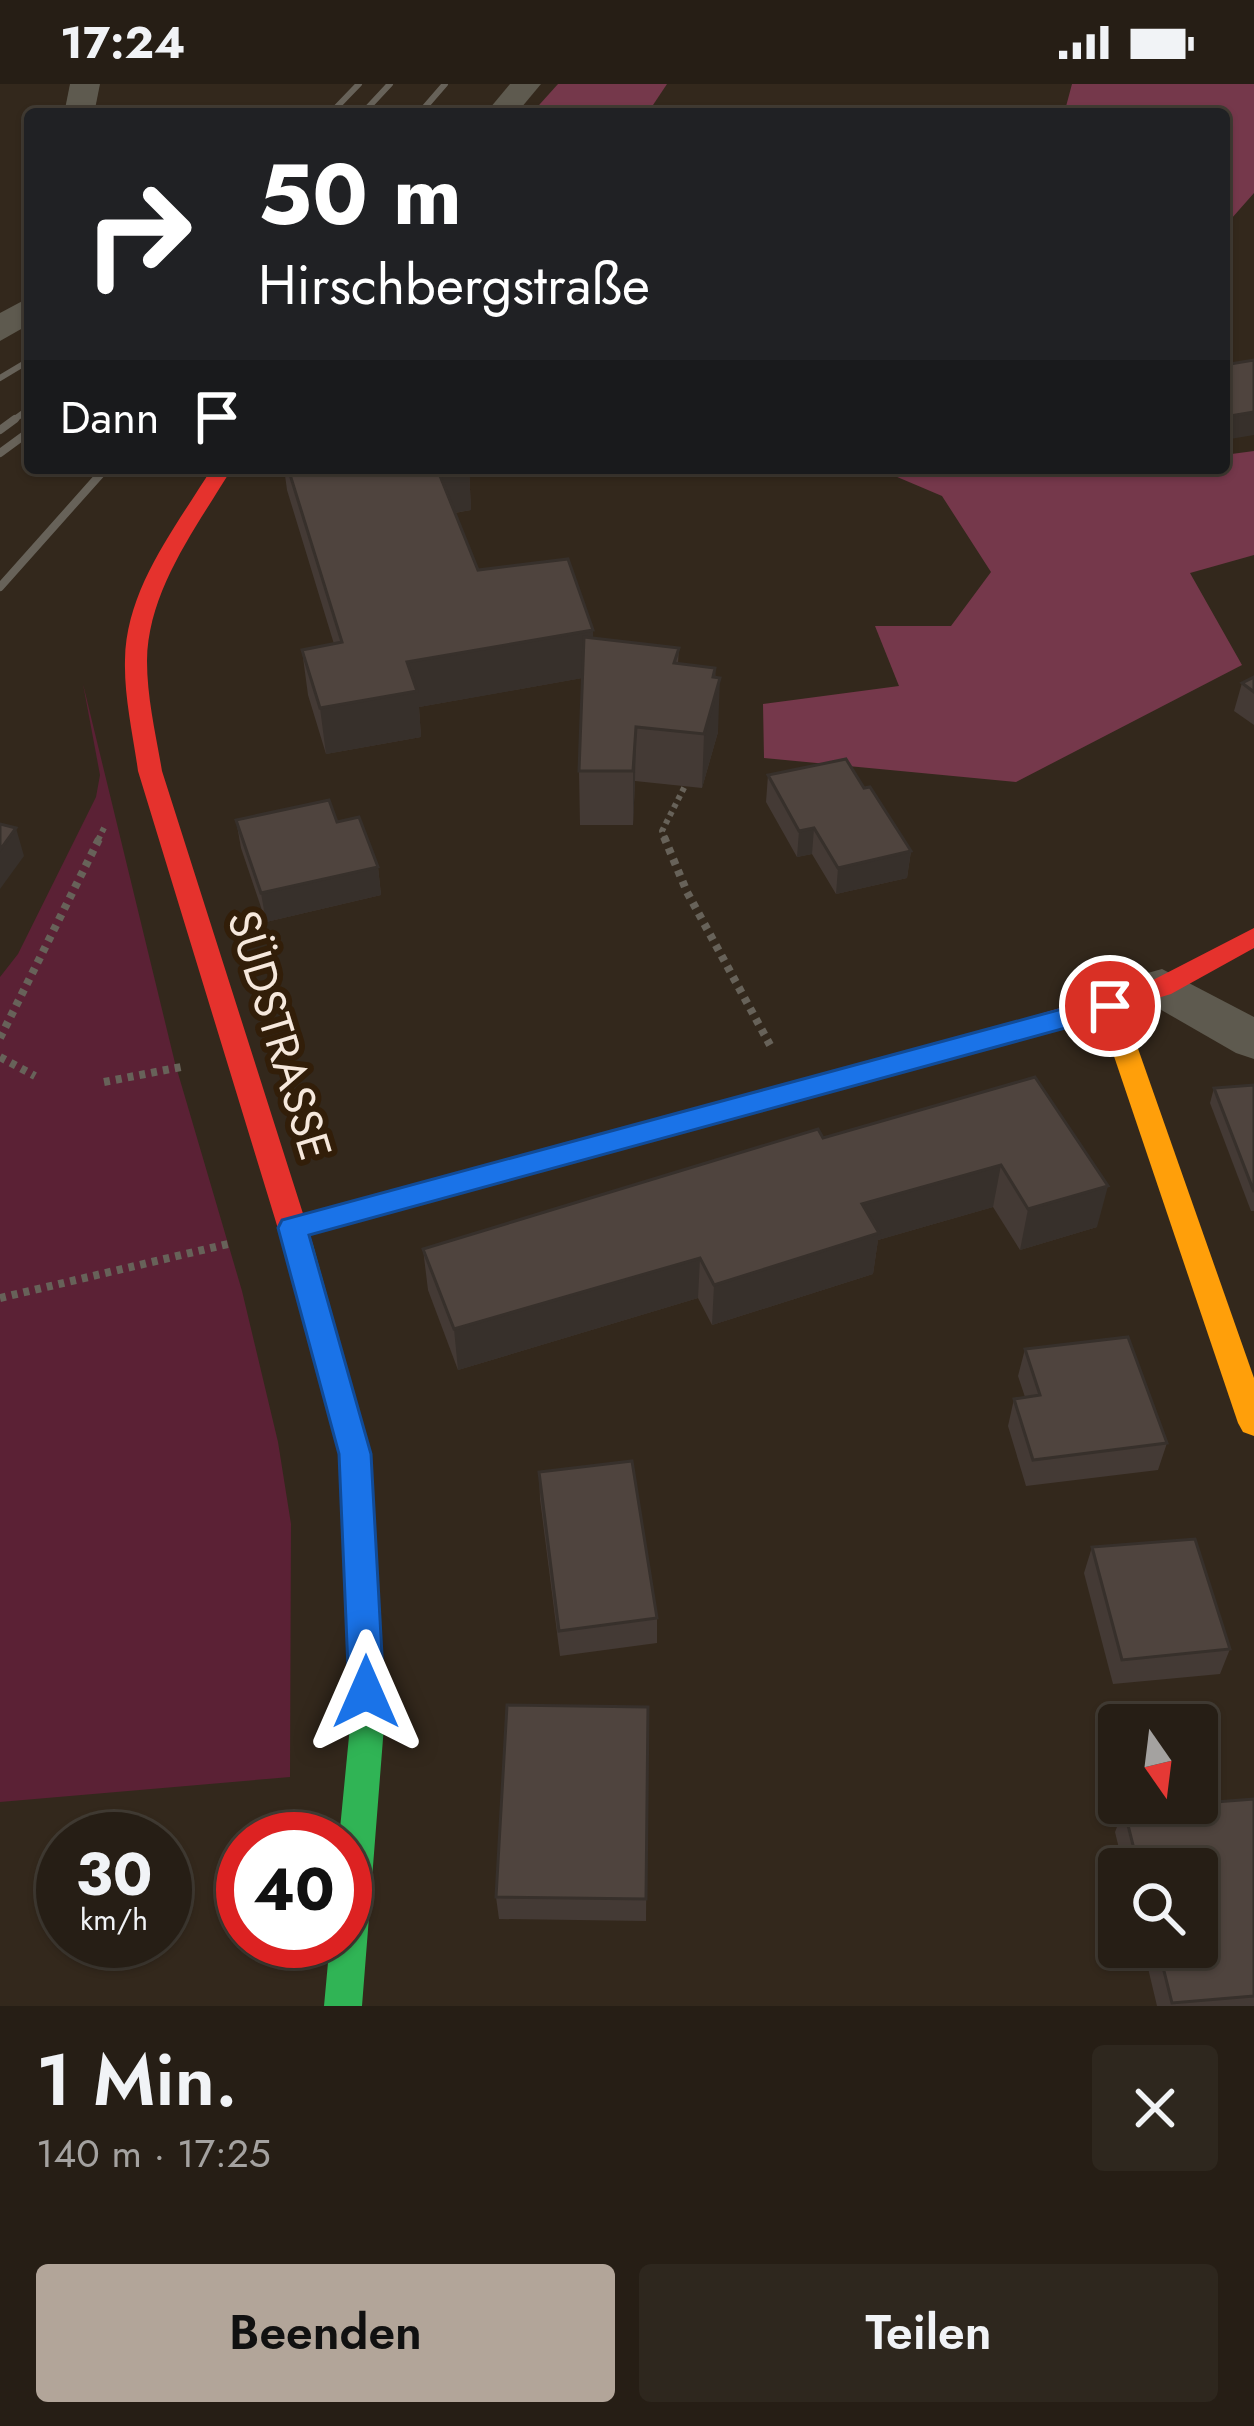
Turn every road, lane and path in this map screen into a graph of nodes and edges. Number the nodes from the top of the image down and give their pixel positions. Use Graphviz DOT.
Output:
graph roads {
  1 [pos="526,84"];
  2 [pos="505,108"];
  3 [pos="24,312"];
  4 [pos="0,330"];
  5 [pos="218,474"];
  6 [pos="685,786"];
  7 [pos="112,813"];
  8 [pos="1254,937"];
  9 [pos="1162,987"];
  10 [pos="1110,1006"];
  11 [pos="0,1038"];
  12 [pos="1254,1040"];
  13 [pos="774,1052"];
  14 [pos="0,1057"];
  15 [pos="194,1065"];
  16 [pos="35,1076"];
  17 [pos="104,1082"];
  18 [pos="293,1228"];
  19 [pos="242,1242"];
  20 [pos="0,1298"];
  21 [pos="1254,1423"];
  22 [pos="343,2006"];
  1 -- 2 [label="street"];
  3 -- 4 [label="street"];
  5 -- 18 [label="street, SÜDSTRASSE"];
  6 -- 13 [label="path"];
  7 -- 11 [label="path"];
  8 -- 9 [label="street"];
  9 -- 10 [label="street"];
  9 -- 12 [label="street"];
  10 -- 18 [label="street"];
  10 -- 21 [label="street"];
  14 -- 16 [label="path"];
  15 -- 17 [label="path"];
  18 -- 22 [label="street, SÜDSTRASSE"];
  19 -- 20 [label="path"];
}
